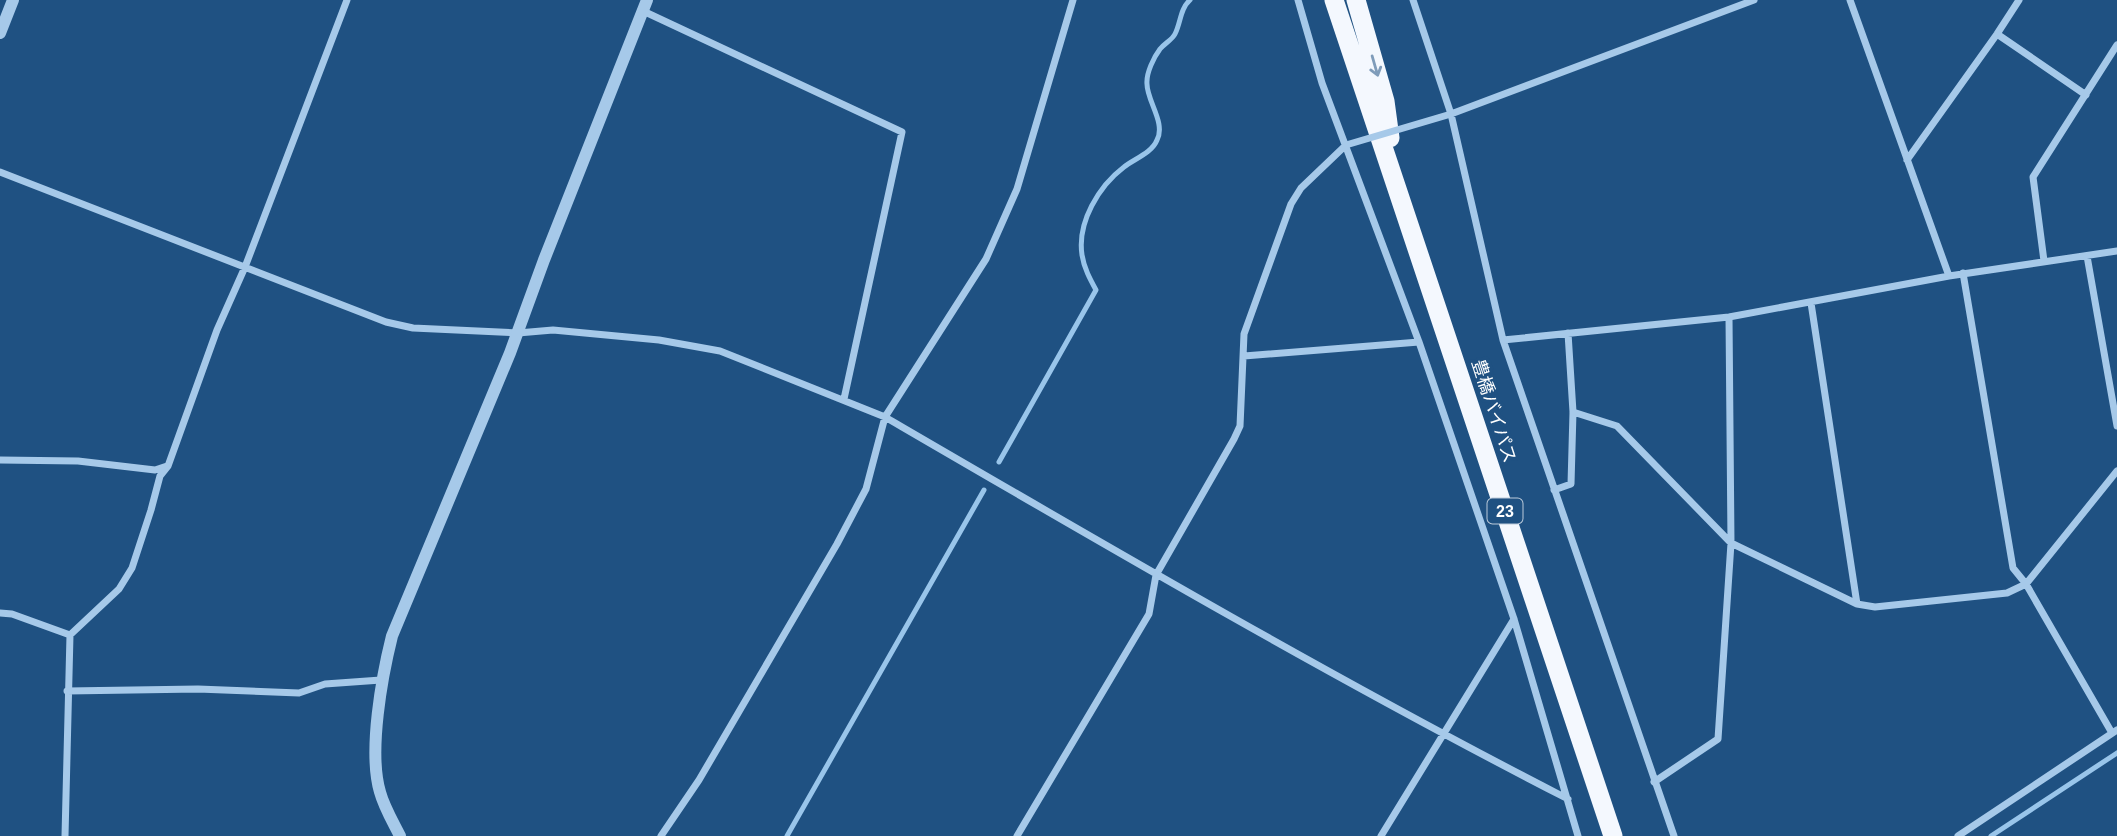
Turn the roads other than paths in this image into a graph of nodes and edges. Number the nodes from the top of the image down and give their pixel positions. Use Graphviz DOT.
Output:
graph roads {
  1 [pos="13,0"];
  2 [pos="347,0"];
  3 [pos="1073,0"];
  4 [pos="1298,0"];
  5 [pos="1328,0"];
  6 [pos="1334,0"];
  7 [pos="1356,0"];
  8 [pos="1413,0"];
  9 [pos="1754,0"];
  10 [pos="1850,0"];
  11 [pos="2019,0"];
  12 [pos="645,6"];
  13 [pos="0,33"];
  14 [pos="1997,34"];
  15 [pos="2117,45"];
  16 [pos="1354,61"];
  17 [pos="2086,95"];
  18 [pos="1451,114"];
  19 [pos="1346,145"];
  20 [pos="1907,160"];
  21 [pos="0,172"];
  22 [pos="1396,186"];
  23 [pos="2117,251"];
  24 [pos="2087,256"];
  25 [pos="2044,261"];
  26 [pos="245,267"];
  27 [pos="1963,274"];
  28 [pos="1948,276"];
  29 [pos="1811,303"];
  30 [pos="1729,317"];
  31 [pos="518,333"];
  32 [pos="1568,333"];
  33 [pos="1503,340"];
  34 [pos="1419,342"];
  35 [pos="1244,356"];
  36 [pos="844,399"];
  37 [pos="1573,412"];
  38 [pos="885,417"];
  39 [pos="2117,426"];
  40 [pos="0,460"];
  41 [pos="167,466"];
  42 [pos="2117,471"];
  43 [pos="1554,490"];
  44 [pos="1731,543"];
  45 [pos="1156,575"];
  46 [pos="2026,584"];
  47 [pos="1857,604"];
  48 [pos="0,613"];
  49 [pos="1514,619"];
  50 [pos="70,635"];
  51 [pos="381,680"];
  52 [pos="67,691"];
  53 [pos="2115,731"];
  54 [pos="1442,735"];
  55 [pos="1654,782"];
  56 [pos="1568,799"];
  57 [pos="65,836"];
  58 [pos="400,836"];
  59 [pos="661,836"];
  60 [pos="1017,836"];
  61 [pos="1381,836"];
  62 [pos="1578,836"];
  63 [pos="1613,836"];
  64 [pos="1674,836"];
  65 [pos="1958,836"];
  1 -- 13 [label="street"];
  2 -- 26 [label="street"];
  3 -- 38 [label="street"];
  4 -- 19 [label="street"];
  5 -- 16 [label="highway, 23"];
  6 -- 16 [label="highway, 豊橋バイパス / 23"];
  7 -- 22 [label="highway, 23, one-way"];
  8 -- 18 [label="street"];
  9 -- 18 [label="street"];
  10 -- 20 [label="street"];
  11 -- 14 [label="street"];
  12 -- 31 [label="street"];
  12 -- 36 [label="street"];
  14 -- 17 [label="street"];
  14 -- 20 [label="street"];
  15 -- 17 [label="street"];
  16 -- 22 [label="highway, 豊橋バイパス / 23"];
  17 -- 25 [label="street"];
  18 -- 19 [label="street, bridge"];
  18 -- 33 [label="street"];
  19 -- 34 [label="street"];
  19 -- 35 [label="street"];
  20 -- 28 [label="street"];
  21 -- 26 [label="street"];
  22 -- 63 [label="highway, 豊橋バイパス / 23"];
  23 -- 24 [label="street"];
  24 -- 25 [label="street"];
  24 -- 39 [label="street"];
  25 -- 27 [label="street"];
  26 -- 31 [label="street"];
  26 -- 41 [label="street"];
  27 -- 28 [label="street"];
  27 -- 46 [label="street"];
  28 -- 29 [label="street"];
  29 -- 30 [label="street"];
  29 -- 47 [label="street"];
  30 -- 32 [label="street"];
  30 -- 44 [label="street"];
  31 -- 36 [label="street"];
  31 -- 51 [label="street"];
  32 -- 33 [label="street"];
  32 -- 37 [label="street"];
  33 -- 43 [label="street"];
  34 -- 35 [label="street"];
  34 -- 49 [label="street"];
  35 -- 45 [label="street"];
  36 -- 38 [label="street"];
  37 -- 43 [label="street"];
  37 -- 44 [label="street"];
  38 -- 45 [label="street"];
  38 -- 59 [label="street"];
  40 -- 41 [label="street"];
  41 -- 50 [label="street"];
  42 -- 46 [label="street"];
  43 -- 55 [label="street"];
  44 -- 47 [label="street"];
  44 -- 55 [label="street"];
  45 -- 54 [label="street"];
  45 -- 60 [label="street"];
  46 -- 47 [label="street"];
  46 -- 53 [label="street"];
  48 -- 50 [label="street"];
  49 -- 54 [label="street"];
  49 -- 56 [label="street"];
  50 -- 52 [label="street"];
  51 -- 52 [label="street"];
  51 -- 58 [label="street"];
  52 -- 57 [label="street"];
  53 -- 65 [label="street"];
  54 -- 56 [label="street"];
  54 -- 61 [label="street"];
  55 -- 64 [label="street"];
  56 -- 62 [label="street"];
}
